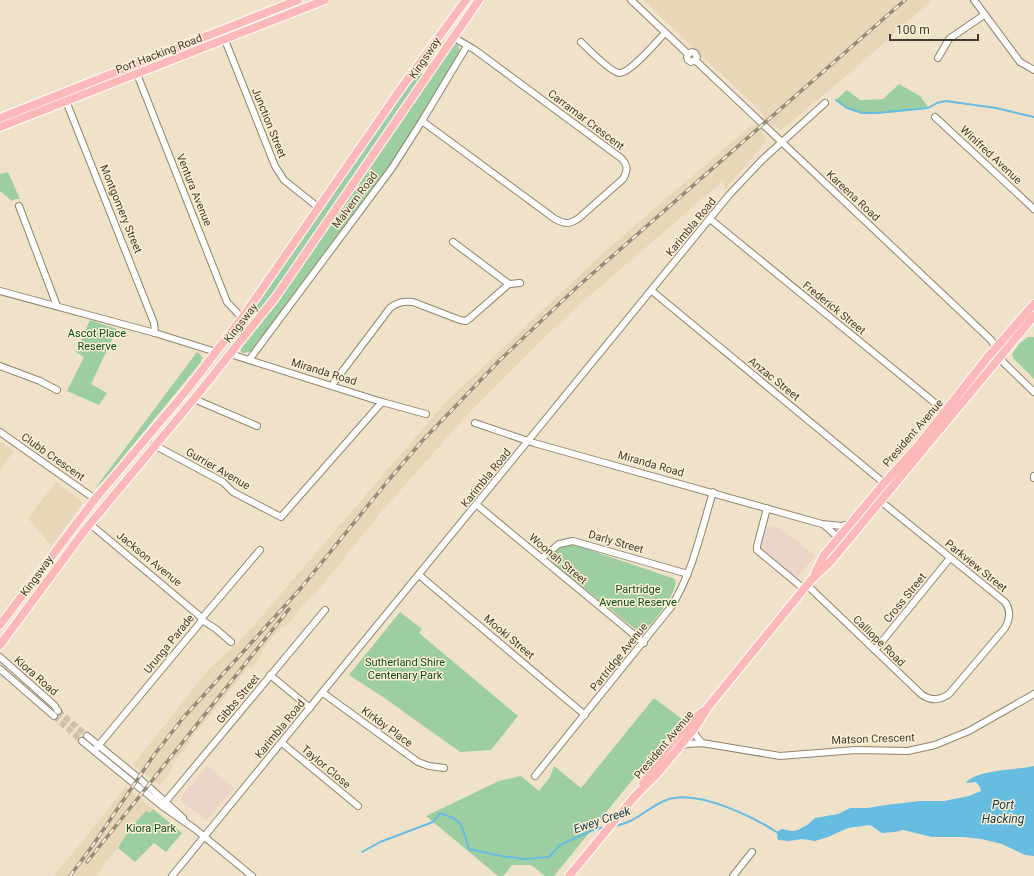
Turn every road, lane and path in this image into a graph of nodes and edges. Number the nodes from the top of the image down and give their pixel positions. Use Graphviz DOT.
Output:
graph roads {
  1 [pos="298,0"];
  2 [pos="325,0"];
  3 [pos="466,0"];
  4 [pos="478,0"];
  5 [pos="631,0"];
  6 [pos="974,0"];
  7 [pos="984,15"];
  8 [pos="444,30"];
  9 [pos="220,31"];
  10 [pos="665,32"];
  11 [pos="453,36"];
  12 [pos="224,40"];
  13 [pos="581,42"];
  14 [pos="467,46"];
  15 [pos="938,58"];
  16 [pos="133,65"];
  17 [pos="1034,70"];
  18 [pos="137,74"];
  19 [pos="63,93"];
  20 [pos="66,101"];
  21 [pos="825,103"];
  22 [pos="935,117"];
  23 [pos="0,118"];
  24 [pos="422,121"];
  25 [pos="0,127"];
  26 [pos="781,142"];
  27 [pos="19,206"];
  28 [pos="319,208"];
  29 [pos="1034,209"];
  30 [pos="710,219"];
  31 [pos="453,242"];
  32 [pos="520,283"];
  33 [pos="509,284"];
  34 [pos="0,291"];
  35 [pos="652,291"];
  36 [pos="1034,304"];
  37 [pos="57,306"];
  38 [pos="1034,316"];
  39 [pos="242,318"];
  40 [pos="155,333"];
  41 [pos="996,348"];
  42 [pos="216,352"];
  43 [pos="230,354"];
  44 [pos="1000,356"];
  45 [pos="249,360"];
  46 [pos="0,366"];
  47 [pos="332,385"];
  48 [pos="57,390"];
  49 [pos="1034,392"];
  50 [pos="194,399"];
  51 [pos="382,402"];
  52 [pos="946,412"];
  53 [pos="426,414"];
  54 [pos="475,423"];
  55 [pos="257,426"];
  56 [pos="0,432"];
  57 [pos="144,439"];
  58 [pos="529,441"];
  59 [pos="154,445"];
  60 [pos="884,483"];
  61 [pos="713,492"];
  62 [pos="95,499"];
  63 [pos="880,501"];
  64 [pos="477,505"];
  65 [pos="767,508"];
  66 [pos="860,511"];
  67 [pos="81,517"];
  68 [pos="866,518"];
  69 [pos="90,524"];
  70 [pos="822,524"];
  71 [pos="850,524"];
  72 [pos="838,538"];
  73 [pos="260,550"];
  74 [pos="542,558"];
  75 [pos="950,558"];
  76 [pos="688,574"];
  77 [pos="419,575"];
  78 [pos="808,584"];
  79 [pos="325,610"];
  80 [pos="202,619"];
  81 [pos="0,625"];
  82 [pos="231,642"];
  83 [pos="644,643"];
  84 [pos="0,645"];
  85 [pos="875,650"];
  86 [pos="0,657"];
  87 [pos="0,670"];
  88 [pos="270,675"];
  89 [pos="323,693"];
  90 [pos="1034,694"];
  91 [pos="943,698"];
  92 [pos="708,707"];
  93 [pos="310,708"];
  94 [pos="58,711"];
  95 [pos="585,715"];
  96 [pos="54,716"];
  97 [pos="694,729"];
  98 [pos="87,736"];
  99 [pos="82,741"];
  100 [pos="282,743"];
  101 [pos="702,743"];
  102 [pos="98,745"];
  103 [pos="680,746"];
  104 [pos="94,751"];
  105 [pos="444,768"];
  106 [pos="534,776"];
  107 [pos="635,796"];
  108 [pos="166,801"];
  109 [pos="358,806"];
  110 [pos="194,829"];
  111 [pos="205,837"];
  112 [pos="752,852"];
  113 [pos="172,876"];
  114 [pos="252,876"];
  115 [pos="569,876"];
  116 [pos="733,876"];
  1 -- 9 [label="main road, Port Hacking Road"];
  2 -- 12 [label="main road, Port Hacking Road"];
  3 -- 8 [label="main road, Kingsway"];
  4 -- 11 [label="main road, Kingsway"];
  5 -- 10 [label="street"];
  6 -- 7 [label="street"];
  7 -- 15 [label="street"];
  7 -- 17 [label="street"];
  8 -- 11 [label="main road"];
  8 -- 28 [label="main road, Kingsway"];
  9 -- 12 [label="main road, Junction Street"];
  9 -- 16 [label="main road, Port Hacking Road"];
  10 -- 13 [label="street"];
  10 -- 26 [label="street, Kareena Road"];
  11 -- 14 [label="street, Carramar Crescent"];
  11 -- 43 [label="main road, Kingsway"];
  12 -- 18 [label="main road, Port Hacking Road"];
  12 -- 28 [label="street, Junction Street"];
  14 -- 24 [label="street, Malvern Road"];
  14 -- 24 [label="street, Carramar Crescent"];
  16 -- 18 [label="main road, Ventura Avenue"];
  16 -- 19 [label="main road, Port Hacking Road"];
  18 -- 20 [label="main road, Port Hacking Road"];
  18 -- 39 [label="street, Ventura Avenue"];
  19 -- 20 [label="main road, Montgomery Street"];
  19 -- 23 [label="main road, Port Hacking Road"];
  20 -- 25 [label="main road, Port Hacking Road"];
  20 -- 40 [label="street, Montgomery Street"];
  21 -- 26 [label="street, Karimbla Road"];
  22 -- 29 [label="street, Winifred Avenue"];
  24 -- 45 [label="street, Malvern Road"];
  26 -- 30 [label="street, Karimbla Road"];
  26 -- 41 [label="street, Kareena Road"];
  27 -- 37 [label="street"];
  28 -- 39 [label="main road, Kingsway"];
  30 -- 35 [label="street, Karimbla Road"];
  30 -- 52 [label="street, Frederick Street"];
  31 -- 33 [label="street"];
  32 -- 33 [label="street"];
  33 -- 47 [label="street"];
  34 -- 37 [label="street"];
  35 -- 58 [label="street, Karimbla Road"];
  35 -- 60 [label="street, Anzac Street"];
  36 -- 41 [label="main road, President Avenue"];
  37 -- 40 [label="street"];
  38 -- 44 [label="main road, President Avenue"];
  39 -- 42 [label="main road, Kingsway"];
  40 -- 42 [label="street"];
  41 -- 44 [label="main road"];
  41 -- 52 [label="main road, President Avenue"];
  42 -- 43 [label="main road, Miranda Road"];
  42 -- 57 [label="main road, Kingsway"];
  43 -- 45 [label="street, Miranda Road"];
  43 -- 50 [label="main road, Kingsway"];
  44 -- 49 [label="street"];
  44 -- 63 [label="main road, President Avenue"];
  45 -- 47 [label="street, Miranda Road"];
  46 -- 48 [label="street"];
  47 -- 51 [label="street, Miranda Road"];
  50 -- 55 [label="street"];
  50 -- 59 [label="main road, Kingsway"];
  51 -- 53 [label="street, Miranda Road"];
  51 -- 59 [label="street, Gurrier Avenue"];
  52 -- 60 [label="main road, President Avenue"];
  54 -- 58 [label="street, Miranda Road"];
  56 -- 62 [label="street, Clubb Crescent"];
  57 -- 59 [label="main road, Gurrier Avenue"];
  57 -- 62 [label="main road, Kingsway"];
  58 -- 61 [label="street, Miranda Road"];
  58 -- 64 [label="street, Karimbla Road"];
  59 -- 69 [label="main road, Kingsway"];
  60 -- 66 [label="main road, President Avenue"];
  61 -- 65 [label="street, Miranda Road"];
  61 -- 76 [label="street, Partridge Avenue"];
  62 -- 67 [label="main road, Kingsway"];
  63 -- 66 [label="street"];
  63 -- 68 [label="main road, President Avenue"];
  63 -- 75 [label="street, Parkview Street"];
  64 -- 74 [label="street, Woonah Street"];
  64 -- 77 [label="street, Karimbla Road"];
  65 -- 70 [label="street, Miranda Road"];
  65 -- 78 [label="street, Calliope Road"];
  66 -- 71 [label="main road, President Avenue"];
  67 -- 69 [label="main road, Jackson Avenue"];
  67 -- 81 [label="main road, Kingsway"];
  68 -- 72 [label="street"];
  68 -- 78 [label="main road, President Avenue"];
  69 -- 80 [label="street, Jackson Avenue"];
  69 -- 84 [label="main road, Kingsway"];
  70 -- 71 [label="street, Miranda Road"];
  70 -- 72 [label="street, Miranda Road"];
  71 -- 72 [label="main road, President Avenue"];
  72 -- 78 [label="main road, President Avenue"];
  73 -- 80 [label="street, Urunga Parade"];
  74 -- 76 [label="street, Darly Street"];
  74 -- 83 [label="street, Woonah Street"];
  75 -- 85 [label="street, Cross Street"];
  75 -- 91 [label="street, Parkview Street"];
  76 -- 83 [label="street, Partridge Avenue"];
  77 -- 89 [label="street, Karimbla Road"];
  77 -- 95 [label="street, Mooki Street"];
  78 -- 85 [label="street, Calliope Road"];
  78 -- 92 [label="main road, President Avenue"];
  79 -- 88 [label="street, Gibbs Street"];
  80 -- 82 [label="street, Jackson Avenue"];
  80 -- 102 [label="street, Urunga Parade"];
  83 -- 95 [label="street, Partridge Avenue"];
  85 -- 91 [label="street, Calliope Road"];
  86 -- 94 [label="street, Kiora Road"];
  87 -- 96 [label="street, Kiora Road"];
  88 -- 93 [label="street"];
  88 -- 108 [label="street, Gibbs Street"];
  89 -- 93 [label="street, Karimbla Road"];
  89 -- 105 [label="street, Kirkby Place"];
  90 -- 101 [label="street, Matson Crescent"];
  92 -- 97 [label="main road, President Avenue"];
  92 -- 107 [label="main road, President Avenue"];
  93 -- 100 [label="street, Karimbla Road"];
  95 -- 106 [label="street, Partridge Avenue"];
  97 -- 101 [label="street"];
  97 -- 103 [label="main road, President Avenue"];
  98 -- 102 [label="street"];
  99 -- 104 [label="street"];
  100 -- 109 [label="street, Taylor Close"];
  100 -- 111 [label="street, Karimbla Road"];
  101 -- 103 [label="street, Matson Crescent"];
  102 -- 104 [label="street, Urunga Parade"];
  102 -- 108 [label="street"];
  103 -- 107 [label="main road, President Avenue"];
  104 -- 110 [label="street"];
  107 -- 115 [label="main road, President Avenue"];
  108 -- 110 [label="street"];
  110 -- 111 [label="street"];
  111 -- 113 [label="street, Karimbla Road"];
  111 -- 114 [label="street"];
  112 -- 116 [label="street"];
}
